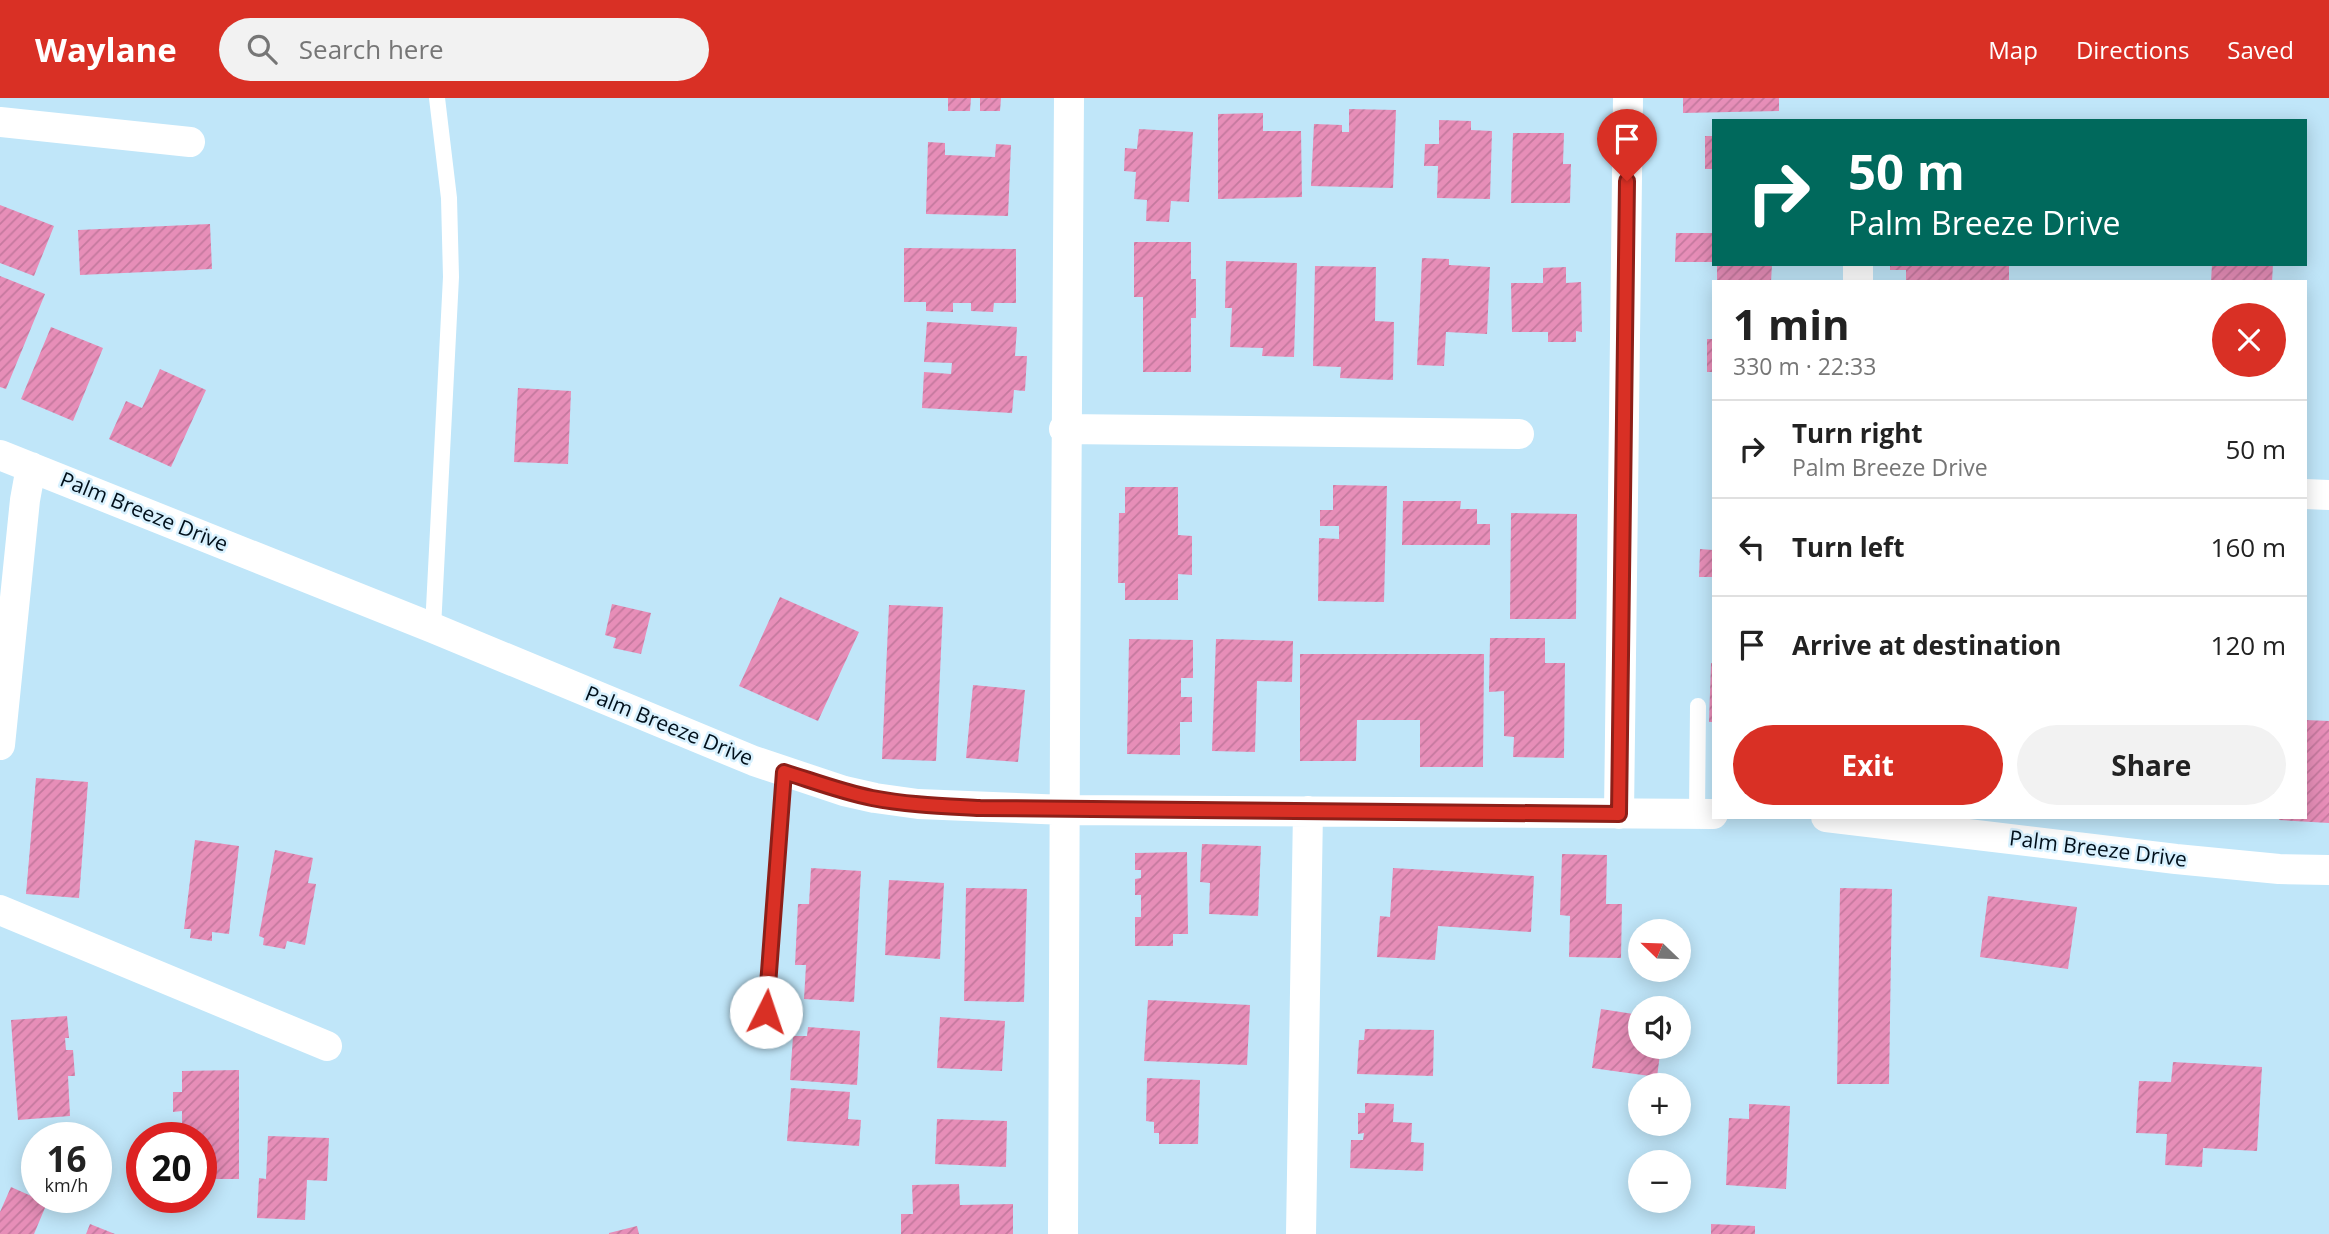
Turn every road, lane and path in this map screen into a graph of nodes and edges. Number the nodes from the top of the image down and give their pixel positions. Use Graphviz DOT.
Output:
graph roads {
  1 [pos="437,98"];
  2 [pos="1069,98"];
  3 [pos="1628,98"];
  4 [pos="0,122"];
  5 [pos="190,142"];
  6 [pos="1065,429"];
  7 [pos="1519,434"];
  8 [pos="0,455"];
  9 [pos="31,467"];
  10 [pos="2307,494"];
  11 [pos="2329,495"];
  12 [pos="433,628"];
  13 [pos="1698,706"];
  14 [pos="0,745"];
  15 [pos="784,772"];
  16 [pos="1066,810"];
  17 [pos="1308,811"];
  18 [pos="1619,814"];
  19 [pos="1705,814"];
  20 [pos="1856,819"];
  21 [pos="2329,870"];
  22 [pos="0,910"];
  23 [pos="766,1012"];
  24 [pos="327,1045"];
  25 [pos="1063,1234"];
  26 [pos="1301,1234"];
  1 -- 12 [label="lane"];
  2 -- 6 [label="street"];
  3 -- 18 [label="street"];
  4 -- 5 [label="street"];
  6 -- 7 [label="street"];
  6 -- 16 [label="street"];
  8 -- 9 [label="street, Palm Breeze Drive"];
  9 -- 12 [label="street, Palm Breeze Drive"];
  9 -- 14 [label="street"];
  10 -- 11 [label="street"];
  12 -- 15 [label="street, Palm Breeze Drive"];
  13 -- 19 [label="lane"];
  15 -- 16 [label="street, Palm Breeze Drive"];
  15 -- 23 [label="lane"];
  16 -- 17 [label="street, Palm Breeze Drive"];
  16 -- 25 [label="street"];
  17 -- 18 [label="street, Palm Breeze Drive"];
  17 -- 26 [label="street"];
  18 -- 19 [label="street, Palm Breeze Drive"];
  20 -- 21 [label="street, Palm Breeze Drive"];
  22 -- 24 [label="street"];
}
